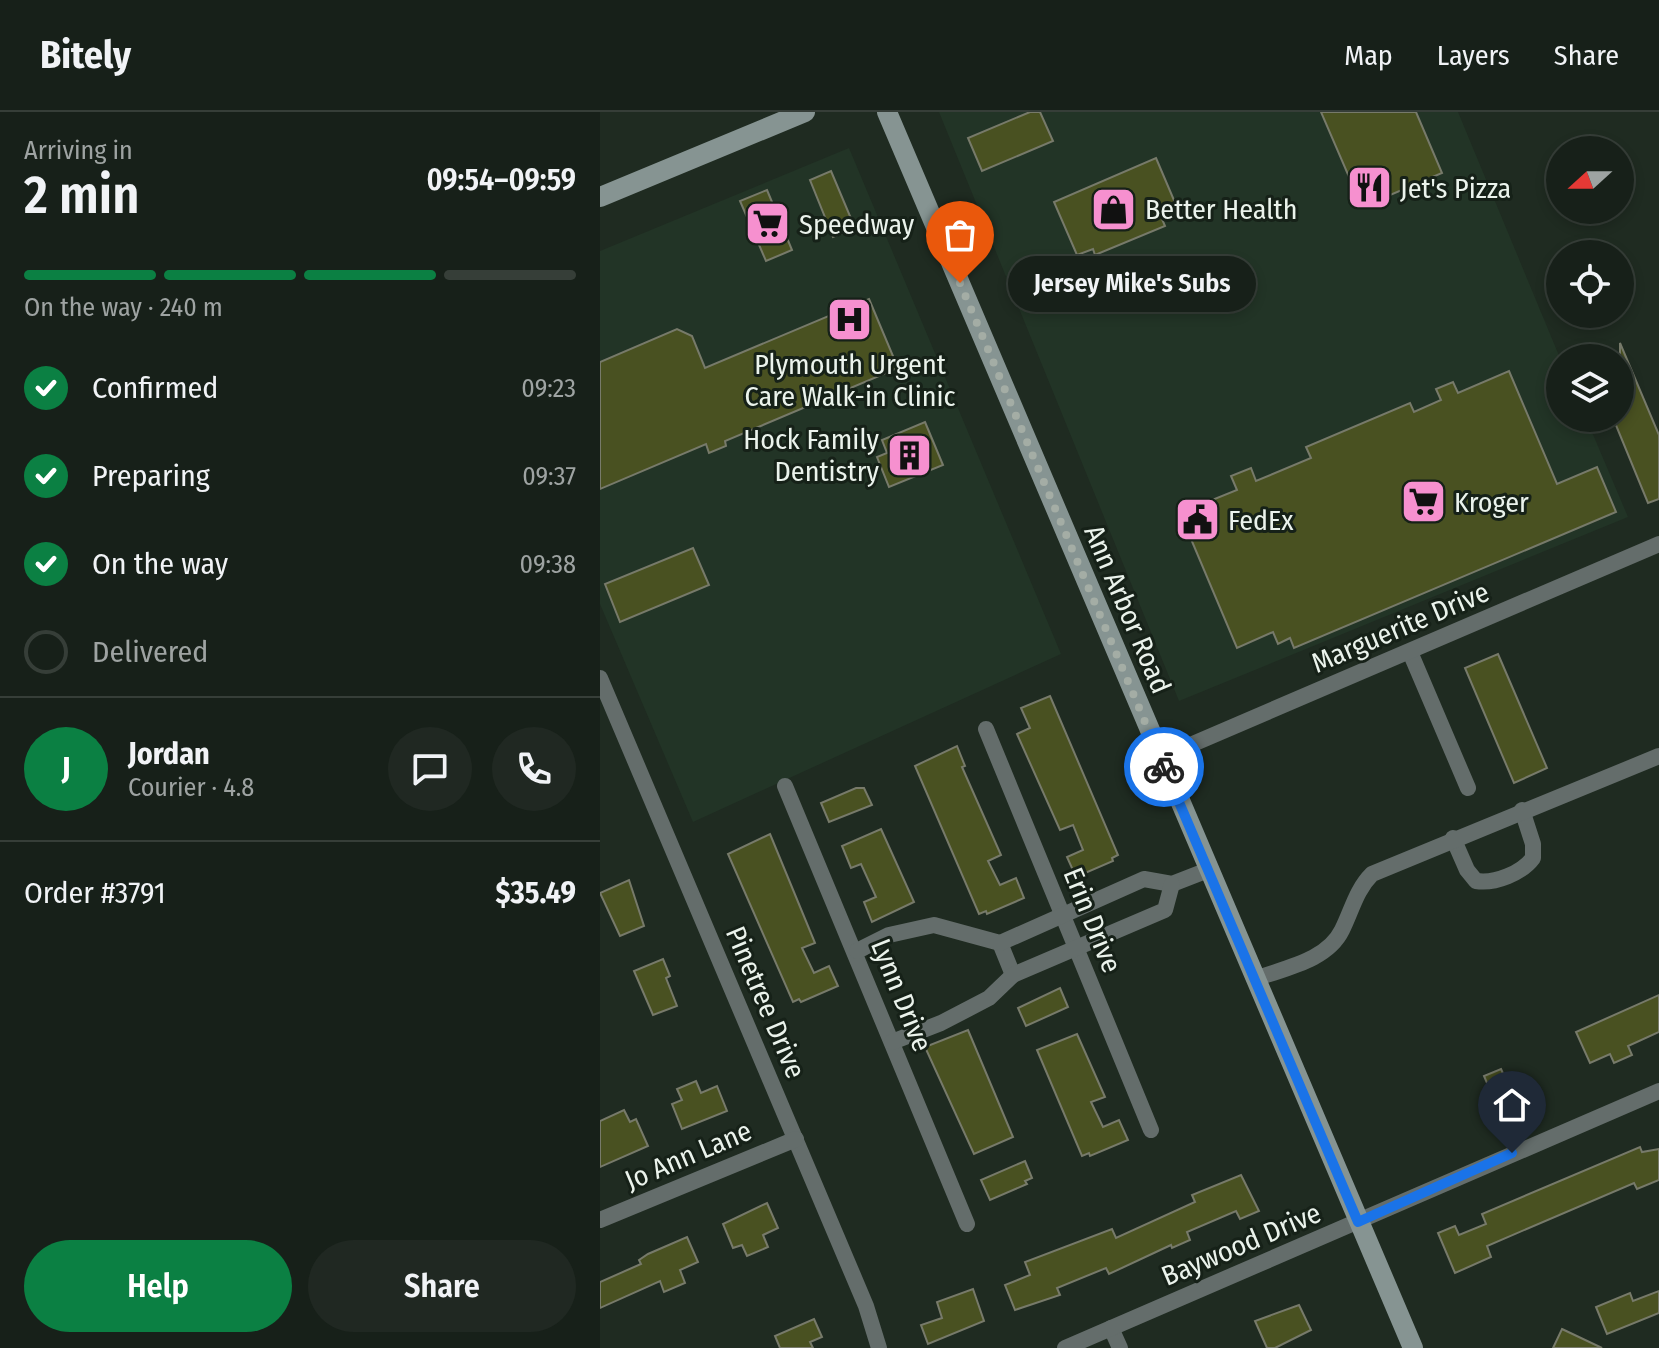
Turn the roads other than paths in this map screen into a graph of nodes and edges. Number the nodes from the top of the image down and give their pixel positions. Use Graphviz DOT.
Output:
graph roads {
  1 [pos="805,112"];
  2 [pos="887,112"];
  3 [pos="600,197"];
  4 [pos="1659,544"];
  5 [pos="1410,652"];
  6 [pos="600,678"];
  7 [pos="986,729"];
  8 [pos="1659,756"];
  9 [pos="1160,758"];
  10 [pos="785,786"];
  11 [pos="1468,788"];
  12 [pos="1522,810"];
  13 [pos="1453,838"];
  14 [pos="1208,870"];
  15 [pos="1172,884"];
  16 [pos="1063,916"];
  17 [pos="1000,943"];
  18 [pos="1076,949"];
  19 [pos="857,951"];
  20 [pos="1013,975"];
  21 [pos="1255,979"];
  22 [pos="892,1042"];
  23 [pos="1659,1091"];
  24 [pos="1151,1130"];
  25 [pos="796,1139"];
  26 [pos="600,1220"];
  27 [pos="1358,1222"];
  28 [pos="967,1224"];
  29 [pos="1111,1328"];
  30 [pos="879,1348"];
  31 [pos="1065,1348"];
  32 [pos="1120,1348"];
  33 [pos="1413,1348"];
  1 -- 3 [label="main road"];
  2 -- 9 [label="main road, Ann Arbor Road"];
  4 -- 5 [label="street, Marguerite Drive"];
  5 -- 9 [label="street, Marguerite Drive"];
  5 -- 11 [label="street"];
  6 -- 25 [label="street, Pinetree Drive"];
  7 -- 16 [label="street, Erin Drive"];
  8 -- 12 [label="street"];
  9 -- 14 [label="main road, Ann Arbor Road"];
  10 -- 19 [label="street, Lynn Drive"];
  12 -- 13 [label="street"];
  12 -- 13 [label="street"];
  13 -- 21 [label="street"];
  14 -- 15 [label="street"];
  14 -- 21 [label="main road, Ann Arbor Road"];
  15 -- 16 [label="street"];
  15 -- 18 [label="street"];
  16 -- 17 [label="street"];
  16 -- 18 [label="street, Erin Drive"];
  17 -- 19 [label="street"];
  17 -- 20 [label="street"];
  18 -- 20 [label="street"];
  18 -- 24 [label="street, Erin Drive"];
  19 -- 22 [label="street, Lynn Drive"];
  20 -- 22 [label="street"];
  21 -- 27 [label="main road, Ann Arbor Road"];
  22 -- 28 [label="street, Lynn Drive"];
  23 -- 27 [label="street, Baywood Drive"];
  25 -- 26 [label="street, Jo Ann Lane"];
  25 -- 30 [label="street, Pinetree Drive"];
  27 -- 29 [label="street, Baywood Drive"];
  27 -- 33 [label="main road, Ann Arbor Road"];
  29 -- 31 [label="street, Baywood Drive"];
  29 -- 32 [label="street"];
}
